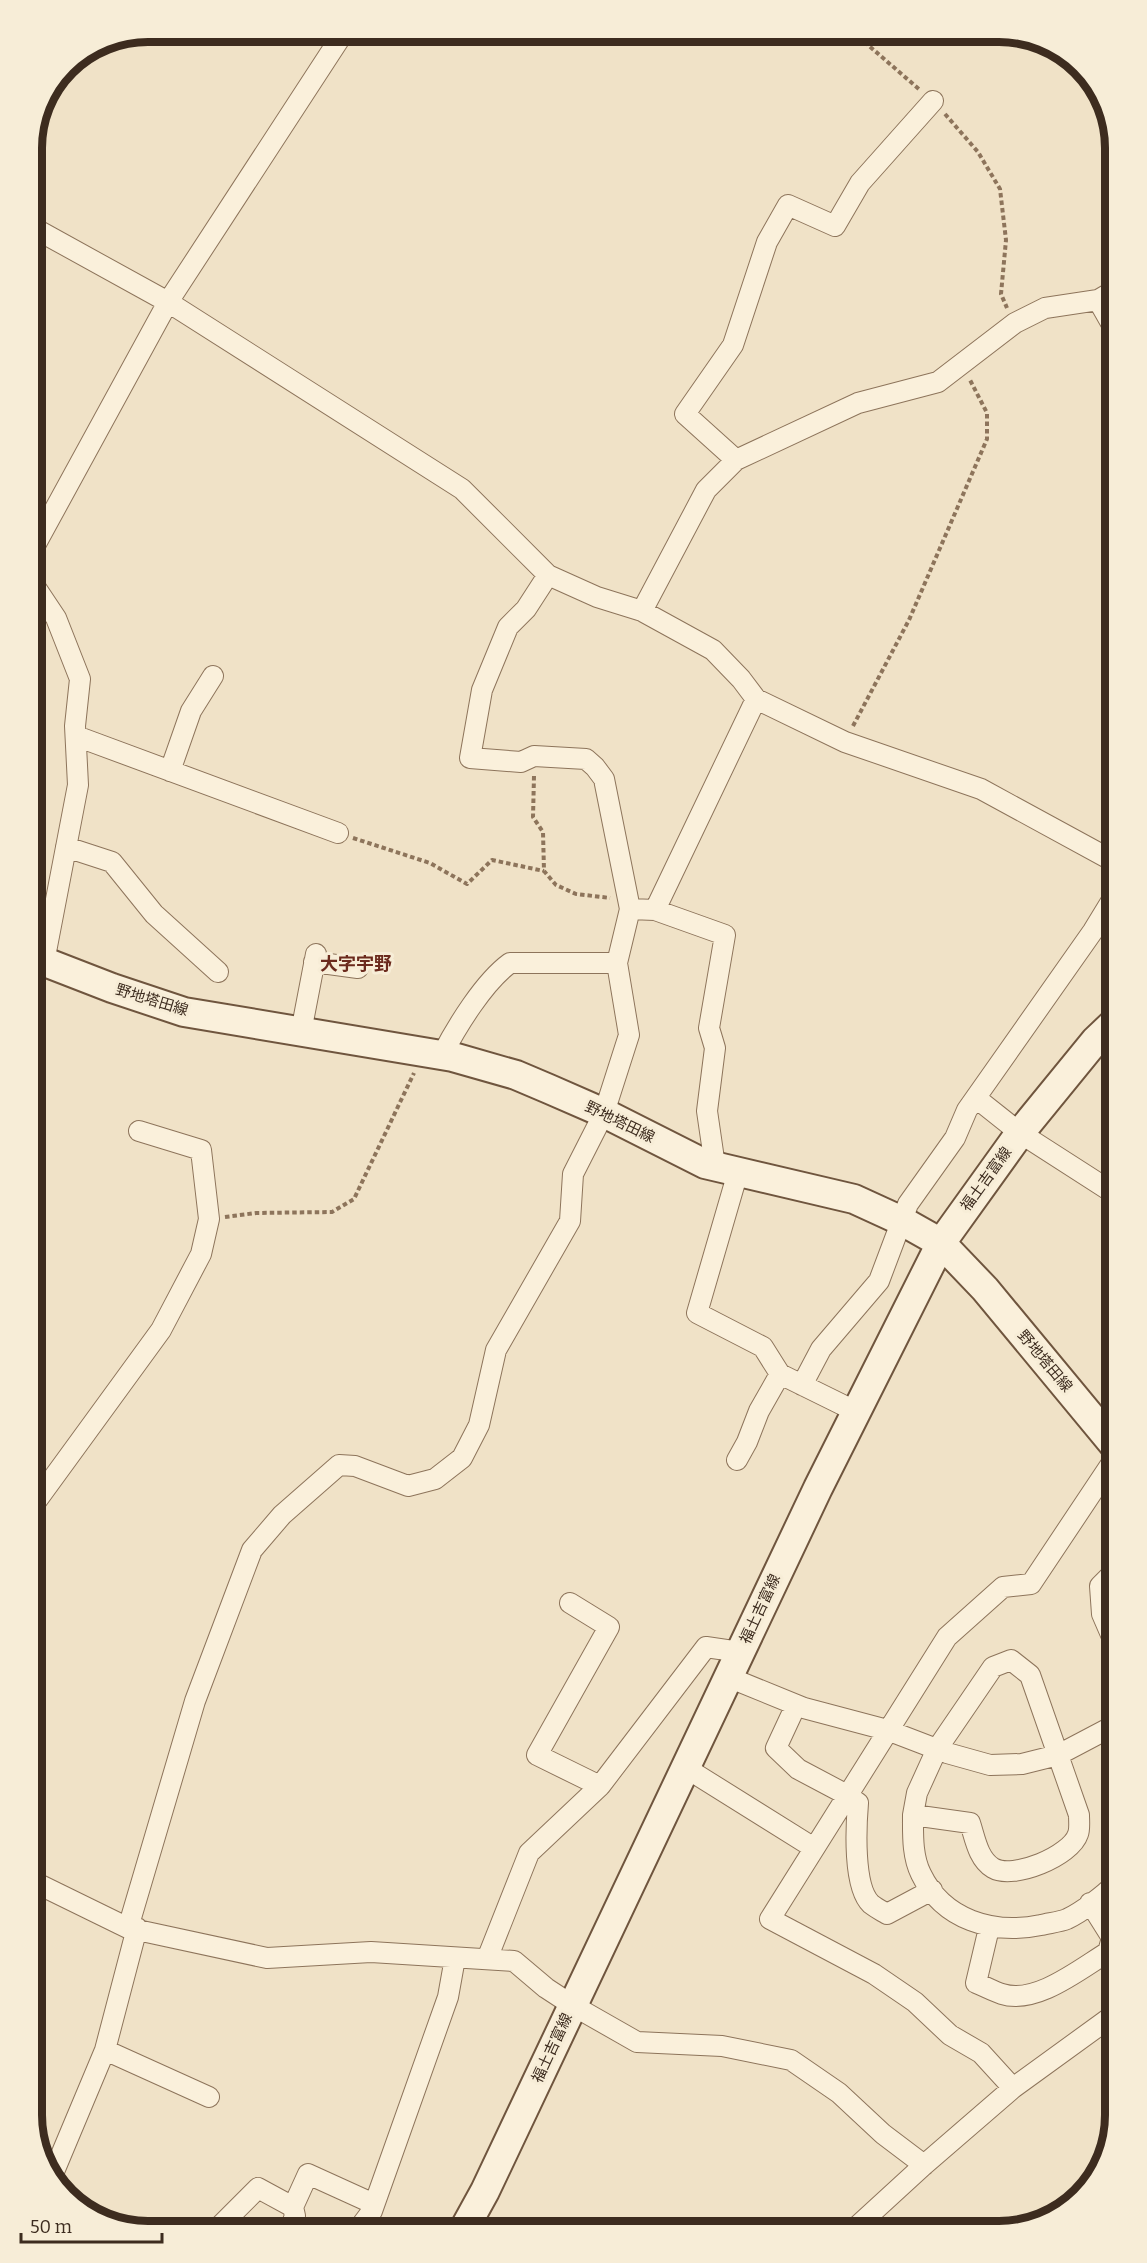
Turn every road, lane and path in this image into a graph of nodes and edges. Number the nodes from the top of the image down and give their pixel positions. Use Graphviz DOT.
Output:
graph roads {
  1 [pos="337,42"];
  2 [pos="865,42"];
  3 [pos="933,101"];
  4 [pos="42,233"];
  5 [pos="1105,296"];
  6 [pos="1098,300"];
  7 [pos="168,302"];
  8 [pos="1105,312"];
  9 [pos="1015,323"];
  10 [pos="962,364"];
  11 [pos="736,460"];
  12 [pos="42,533"];
  13 [pos="548,575"];
  14 [pos="42,597"];
  15 [pos="642,611"];
  16 [pos="213,676"];
  17 [pos="756,699"];
  18 [pos="75,736"];
  19 [pos="845,742"];
  20 [pos="534,756"];
  21 [pos="170,771"];
  22 [pos="338,833"];
  23 [pos="66,847"];
  24 [pos="1105,856"];
  25 [pos="544,871"];
  26 [pos="629,905"];
  27 [pos="655,910"];
  28 [pos="1105,912"];
  29 [pos="42,944"];
  30 [pos="42,962"];
  31 [pos="617,963"];
  32 [pos="358,968"];
  33 [pos="218,972"];
  34 [pos="302,1032"];
  35 [pos="1105,1032"];
  36 [pos="433,1053"];
  37 [pos="976,1098"];
  38 [pos="604,1113"];
  39 [pos="139,1131"];
  40 [pos="1020,1133"];
  41 [pos="726,1169"];
  42 [pos="1105,1187"];
  43 [pos="209,1219"];
  44 [pos="902,1221"];
  45 [pos="941,1243"];
  46 [pos="780,1374"];
  47 [pos="802,1385"];
  48 [pos="857,1412"];
  49 [pos="1105,1434"];
  50 [pos="737,1460"];
  51 [pos="1105,1474"];
  52 [pos="42,1493"];
  53 [pos="1105,1581"];
  54 [pos="570,1604"];
  55 [pos="1105,1620"];
  56 [pos="734,1664"];
  57 [pos="796,1705"];
  58 [pos="887,1730"];
  59 [pos="1105,1731"];
  60 [pos="937,1749"];
  61 [pos="1058,1755"];
  62 [pos="686,1768"];
  63 [pos="600,1786"];
  64 [pos="847,1795"];
  65 [pos="913,1815"];
  66 [pos="814,1848"];
  67 [pos="42,1886"];
  68 [pos="932,1890"];
  69 [pos="1105,1892"];
  70 [pos="1090,1902"];
  71 [pos="1105,1927"];
  72 [pos="133,1928"];
  73 [pos="989,1928"];
  74 [pos="1105,1954"];
  75 [pos="454,1958"];
  76 [pos="487,1959"];
  77 [pos="572,2005"];
  78 [pos="1105,2022"];
  79 [pos="105,2050"];
  80 [pos="1013,2088"];
  81 [pos="209,2097"];
  82 [pos="924,2165"];
  83 [pos="56,2167"];
  84 [pos="374,2204"];
  85 [pos="293,2206"];
  86 [pos="225,2221"];
  87 [pos="294,2221"];
  88 [pos="363,2221"];
  89 [pos="468,2221"];
  90 [pos="863,2221"];
  1 -- 7 [label="street"];
  2 -- 3 [label="path"];
  3 -- 9 [label="path"];
  3 -- 11 [label="street"];
  4 -- 7 [label="street"];
  5 -- 6 [label="street"];
  6 -- 8 [label="street"];
  6 -- 9 [label="street"];
  7 -- 12 [label="street"];
  7 -- 13 [label="street"];
  9 -- 10 [label="street"];
  10 -- 11 [label="street"];
  10 -- 19 [label="path"];
  11 -- 15 [label="street"];
  13 -- 15 [label="street"];
  13 -- 20 [label="street"];
  14 -- 18 [label="street"];
  15 -- 17 [label="street"];
  16 -- 21 [label="street"];
  17 -- 19 [label="street"];
  17 -- 27 [label="street"];
  18 -- 21 [label="street"];
  18 -- 23 [label="street"];
  19 -- 24 [label="street"];
  20 -- 25 [label="path"];
  20 -- 26 [label="street"];
  21 -- 22 [label="street"];
  22 -- 25 [label="path"];
  23 -- 29 [label="street"];
  23 -- 33 [label="street"];
  25 -- 26 [label="path"];
  26 -- 27 [label="street"];
  26 -- 31 [label="street"];
  27 -- 41 [label="street"];
  28 -- 37 [label="street"];
  30 -- 34 [label="main road, 野地塔田線"];
  31 -- 36 [label="street"];
  31 -- 38 [label="street"];
  32 -- 34 [label="street"];
  34 -- 36 [label="main road, 野地塔田線"];
  35 -- 40 [label="main road, 福土吉富線"];
  36 -- 38 [label="main road, 野地塔田線"];
  36 -- 43 [label="path"];
  37 -- 40 [label="street"];
  37 -- 44 [label="street"];
  38 -- 41 [label="main road, 野地塔田線"];
  38 -- 72 [label="street"];
  39 -- 43 [label="street"];
  40 -- 42 [label="street"];
  40 -- 45 [label="main road, 福土吉富線"];
  41 -- 44 [label="main road, 野地塔田線"];
  41 -- 46 [label="street"];
  43 -- 52 [label="street"];
  44 -- 45 [label="main road, 野地塔田線"];
  44 -- 47 [label="street"];
  45 -- 48 [label="main road, 福土吉富線"];
  45 -- 49 [label="main road, 野地塔田線"];
  46 -- 47 [label="street"];
  46 -- 50 [label="street"];
  47 -- 48 [label="street"];
  48 -- 56 [label="main road, 福土吉富線"];
  51 -- 58 [label="street"];
  53 -- 55 [label="street"];
  54 -- 63 [label="street"];
  56 -- 57 [label="street"];
  56 -- 62 [label="main road, 福土吉富線"];
  56 -- 63 [label="street"];
  57 -- 58 [label="street"];
  57 -- 64 [label="street"];
  58 -- 60 [label="street"];
  58 -- 64 [label="street"];
  59 -- 61 [label="street"];
  60 -- 61 [label="street"];
  60 -- 61 [label="street"];
  60 -- 65 [label="street"];
  61 -- 65 [label="street"];
  62 -- 66 [label="street"];
  62 -- 77 [label="main road, 福土吉富線"];
  63 -- 76 [label="street"];
  64 -- 66 [label="street"];
  64 -- 68 [label="street"];
  65 -- 68 [label="street"];
  66 -- 80 [label="street"];
  67 -- 72 [label="street"];
  68 -- 73 [label="street"];
  69 -- 70 [label="street"];
  70 -- 71 [label="street"];
  70 -- 73 [label="street"];
  72 -- 75 [label="street"];
  72 -- 79 [label="street"];
  73 -- 74 [label="street"];
  75 -- 76 [label="street"];
  75 -- 84 [label="street"];
  76 -- 77 [label="street"];
  77 -- 82 [label="street"];
  77 -- 89 [label="main road, 福土吉富線"];
  78 -- 80 [label="street"];
  79 -- 81 [label="street"];
  79 -- 83 [label="street"];
  80 -- 82 [label="street"];
  82 -- 90 [label="street"];
  84 -- 85 [label="street"];
  84 -- 88 [label="street"];
  85 -- 86 [label="street"];
  85 -- 87 [label="street"];
}
